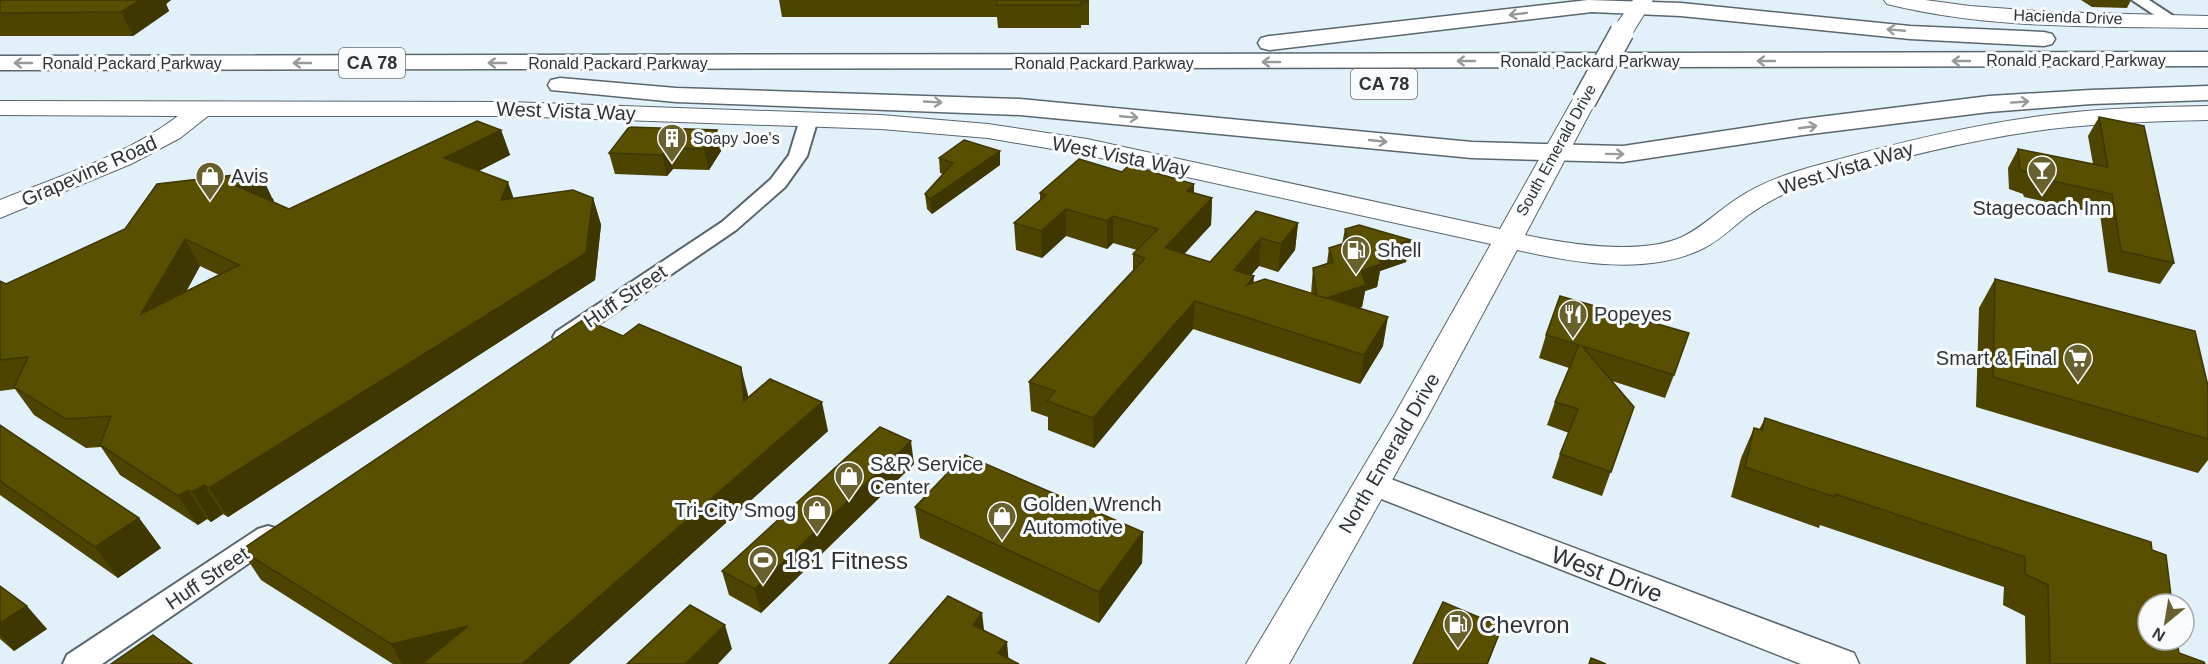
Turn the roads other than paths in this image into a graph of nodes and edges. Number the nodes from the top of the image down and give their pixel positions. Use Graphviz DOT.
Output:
graph roads {
  1 [pos="1894,0"];
  2 [pos="2139,0"];
  3 [pos="1641,2"];
  4 [pos="2173,21"];
  5 [pos="2208,22"];
  6 [pos="2208,42"];
  7 [pos="2208,59"];
  8 [pos="0,63"];
  9 [pos="745,63"];
  10 [pos="2208,81"];
  11 [pos="1981,82"];
  12 [pos="1563,83"];
  13 [pos="1623,83"];
  14 [pos="1014,84"];
  15 [pos="0,85"];
  16 [pos="501,85"];
  17 [pos="2208,93"];
  18 [pos="204,107"];
  19 [pos="0,108"];
  20 [pos="2208,114"];
  21 [pos="809,119"];
  22 [pos="1556,152"];
  23 [pos="0,210"];
  24 [pos="1507,239"];
  25 [pos="544,351"];
  26 [pos="1372,483"];
  27 [pos="290,522"];
  28 [pos="78,664"];
  29 [pos="1267,664"];
  30 [pos="1841,664"];
  1 -- 4 [label="main road, Hacienda Drive"];
  2 -- 4 [label="street"];
  6 -- 3 [label="highway, one-way"];
  3 -- 9 [label="highway, one-way"];
  3 -- 22 [label="main road, South Emerald Drive, bridge"];
  4 -- 5 [label="main road, Hacienda Drive"];
  7 -- 9 [label="highway, Ronald Packard Parkway / CA 78, one-way"];
  9 -- 8 [label="highway, Ronald Packard Parkway / CA 78, one-way"];
  10 -- 11 [label="highway, Ronald Packard Parkway"];
  12 -- 13 [label="highway, Ronald Packard Parkway"];
  14 -- 22 [label="highway, Ronald Packard Parkway, one-way"];
  15 -- 16 [label="highway, Ronald Packard Parkway / CA 78"];
  22 -- 17 [label="highway, one-way"];
  18 -- 19 [label="main road, West Vista Way"];
  18 -- 21 [label="main road, West Vista Way"];
  18 -- 23 [label="main road, Grapevine Road"];
  20 -- 24 [label="main road, West Vista Way"];
  21 -- 24 [label="main road, West Vista Way"];
  21 -- 25 [label="street, Huff Street"];
  22 -- 24 [label="main road, South Emerald Drive"];
  24 -- 26 [label="main road, North Emerald Drive"];
  26 -- 29 [label="main road, North Emerald Drive"];
  26 -- 30 [label="street, West Drive"];
  27 -- 28 [label="street, Huff Street"];
}
